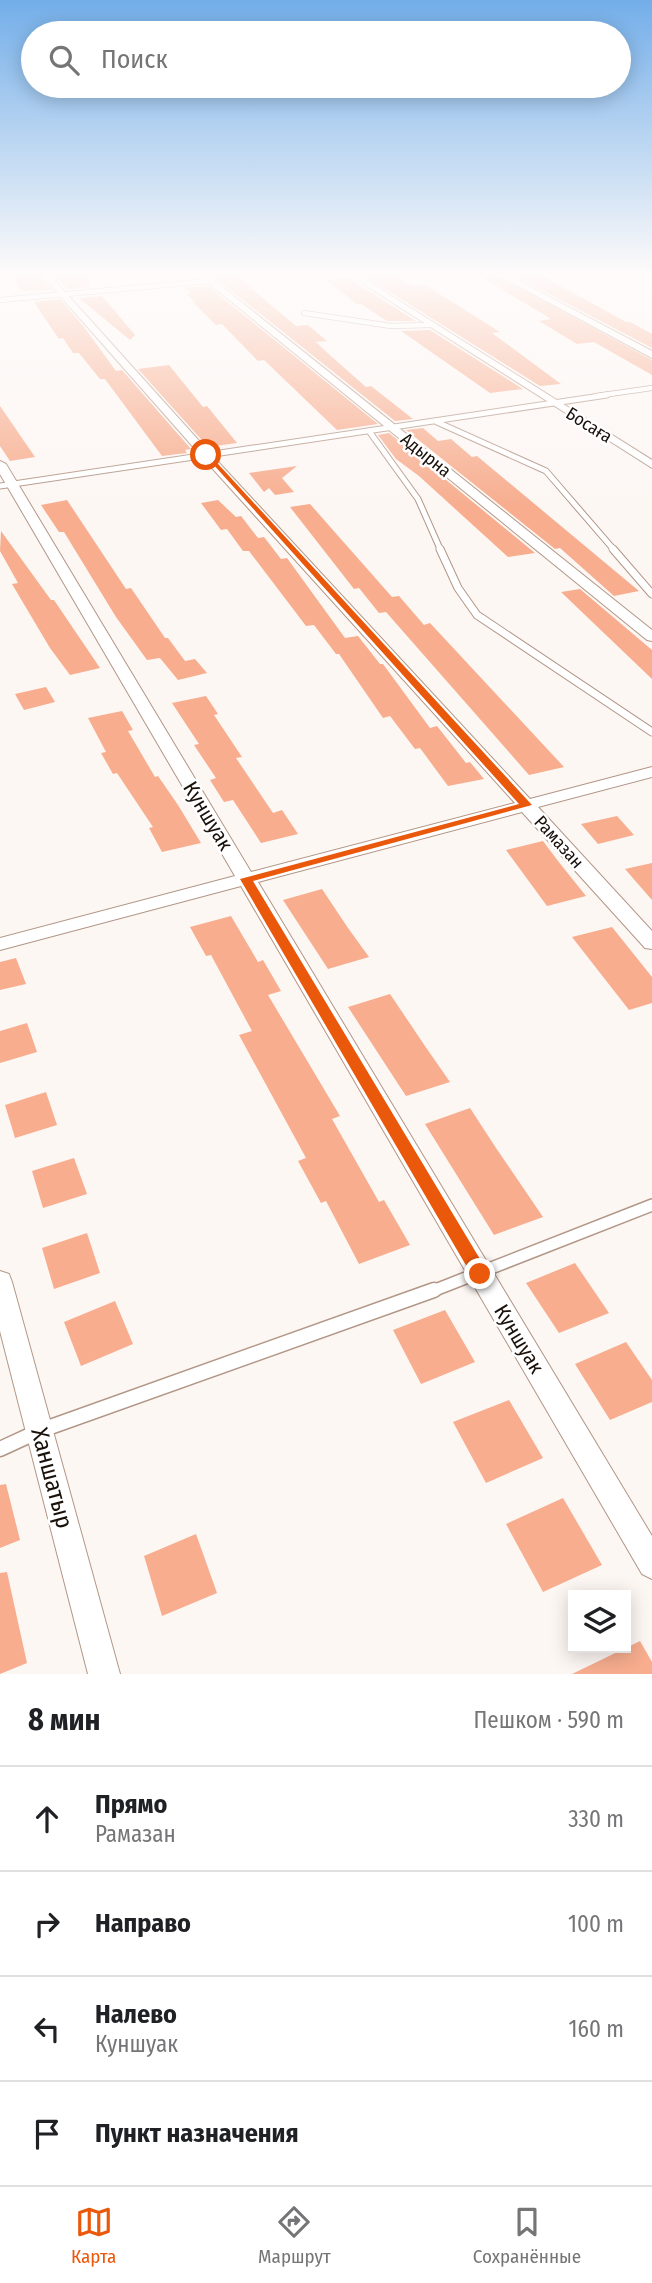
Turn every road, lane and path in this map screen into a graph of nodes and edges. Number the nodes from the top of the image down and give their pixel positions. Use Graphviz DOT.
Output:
graph roads {
  1 [pos="114,351"];
  2 [pos="297,351"];
  3 [pos="472,351"];
  4 [pos="652,388"];
  5 [pos="555,404"];
  6 [pos="436,421"];
  7 [pos="393,428"];
  8 [pos="369,432"];
  9 [pos="206,455"];
  10 [pos="0,464"];
  11 [pos="652,464"];
  12 [pos="6,485"];
  13 [pos="652,594"];
  14 [pos="652,637"];
  15 [pos="652,732"];
  16 [pos="652,772"];
  17 [pos="526,805"];
  18 [pos="246,879"];
  19 [pos="652,943"];
  20 [pos="0,944"];
  21 [pos="652,1205"];
  22 [pos="480,1274"];
  23 [pos="0,1282"];
  24 [pos="38,1430"];
  25 [pos="0,1449"];
  26 [pos="652,1564"];
  27 [pos="104,1674"];
  1 -- 9 [label="street, Рамазан"];
  2 -- 7 [label="street, Адырна"];
  3 -- 5 [label="street, Босаға"];
  4 -- 5 [label="lane"];
  5 -- 6 [label="lane"];
  5 -- 11 [label="street, Босаға"];
  6 -- 7 [label="lane"];
  6 -- 13 [label="lane"];
  7 -- 8 [label="lane"];
  7 -- 14 [label="street, Адырна"];
  8 -- 9 [label="lane"];
  8 -- 15 [label="lane"];
  9 -- 12 [label="lane"];
  9 -- 17 [label="street, Рамазан"];
  10 -- 12 [label="street, Куншуак"];
  12 -- 18 [label="street, Куншуак"];
  16 -- 17 [label="street"];
  17 -- 18 [label="street"];
  17 -- 19 [label="street, Рамазан"];
  18 -- 20 [label="street"];
  18 -- 22 [label="street, Куншуак"];
  21 -- 22 [label="lane"];
  22 -- 24 [label="lane"];
  22 -- 26 [label="street, Куншуак"];
  23 -- 24 [label="street, Ханшатыр"];
  24 -- 25 [label="lane"];
  24 -- 27 [label="street, Ханшатыр"];
}
